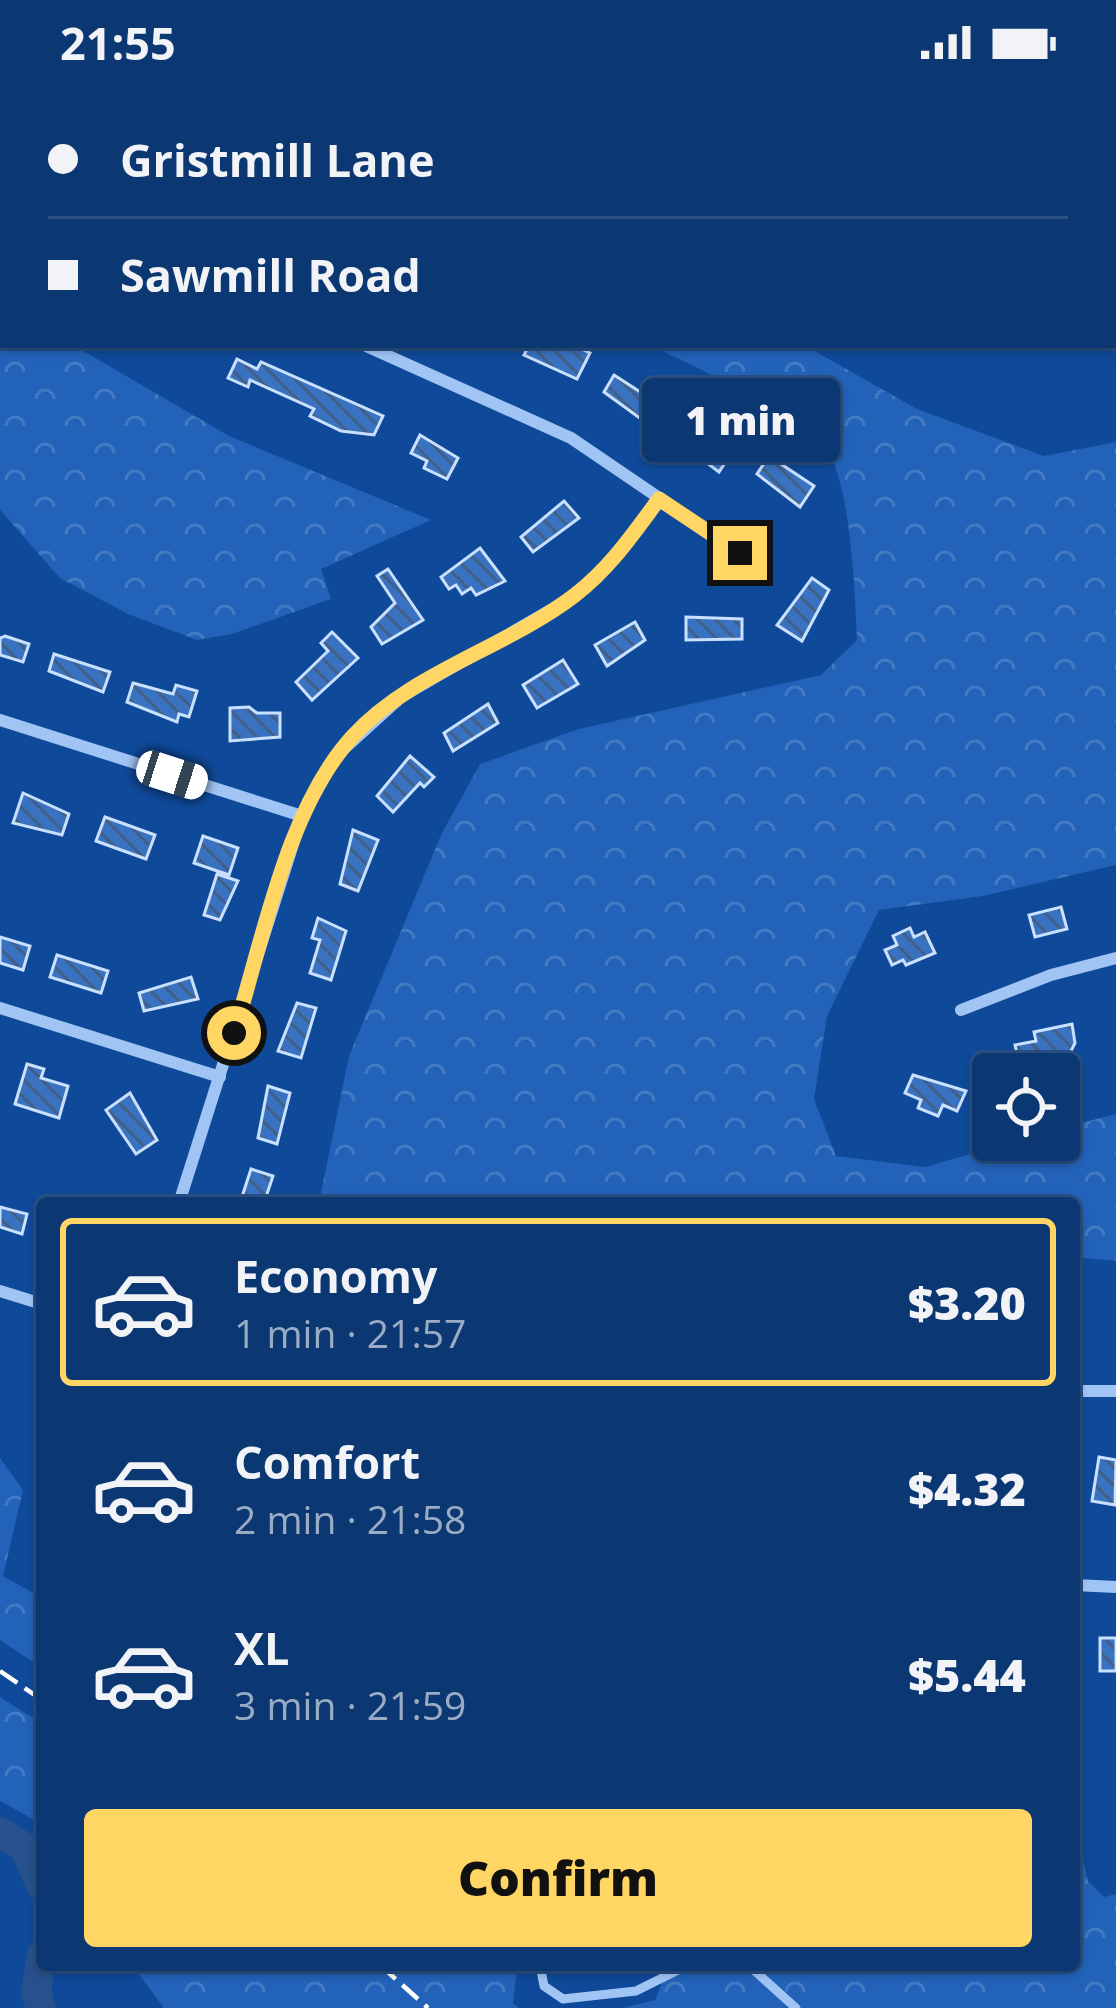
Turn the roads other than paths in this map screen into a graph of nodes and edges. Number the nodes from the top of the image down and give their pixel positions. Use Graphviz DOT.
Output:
graph roads {
  1 [pos="371,348"];
  2 [pos="659,499"];
  3 [pos="740,553"];
  4 [pos="0,720"];
  5 [pos="302,816"];
  6 [pos="1116,958"];
  7 [pos="0,1008"];
  8 [pos="962,1010"];
  9 [pos="220,1077"];
  10 [pos="181,1197"];
  11 [pos="0,1292"];
  12 [pos="36,1302"];
  13 [pos="1080,1391"];
  14 [pos="1116,1391"];
  15 [pos="1080,1585"];
  16 [pos="1116,1587"];
  17 [pos="541,1971"];
  18 [pos="676,1971"];
  19 [pos="755,1971"];
  20 [pos="796,2008"];
  1 -- 2 [label="street"];
  2 -- 3 [label="street"];
  2 -- 5 [label="street"];
  4 -- 5 [label="street"];
  5 -- 9 [label="street"];
  6 -- 8 [label="street"];
  7 -- 9 [label="street"];
  9 -- 10 [label="street"];
  11 -- 12 [label="street"];
  13 -- 14 [label="street"];
  15 -- 16 [label="street"];
  17 -- 18 [label="lane"];
  19 -- 20 [label="lane"];
}
